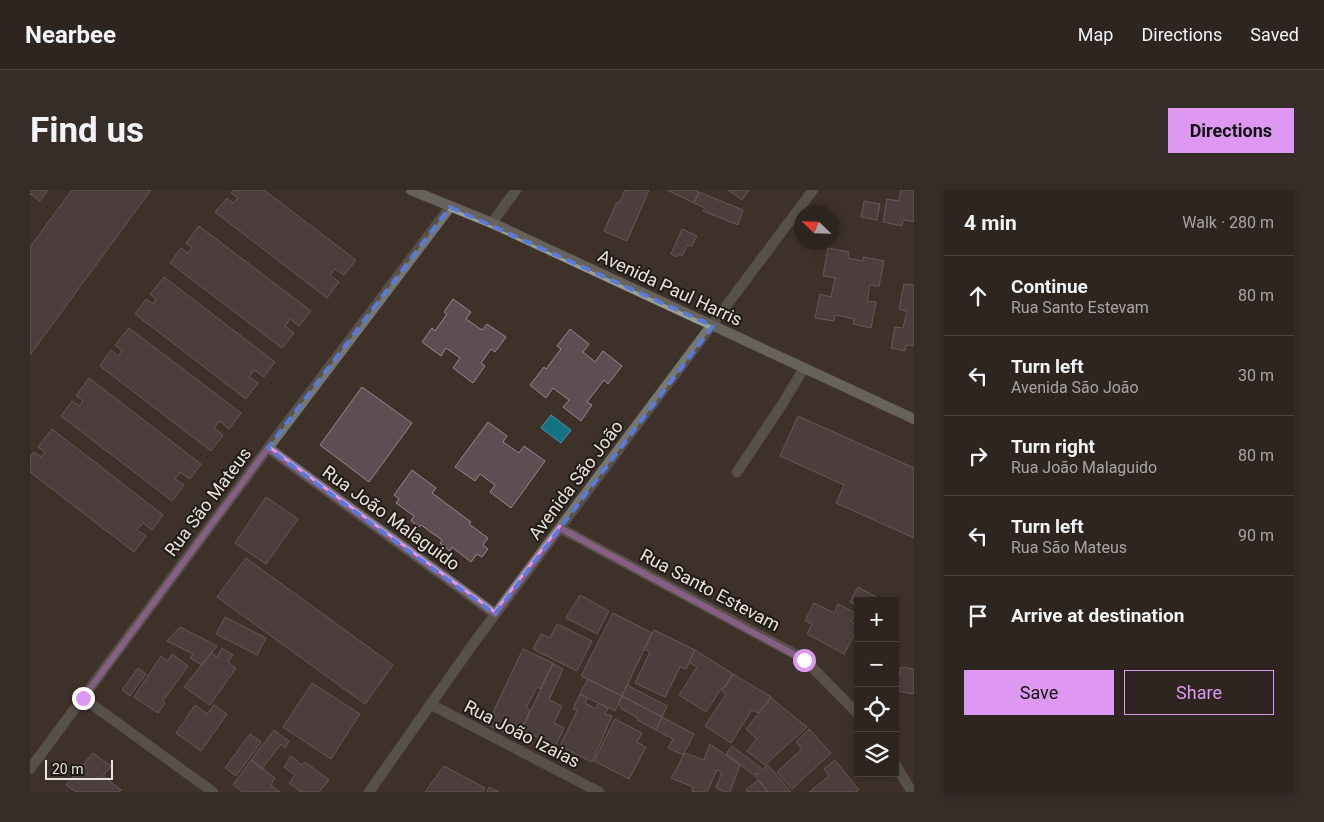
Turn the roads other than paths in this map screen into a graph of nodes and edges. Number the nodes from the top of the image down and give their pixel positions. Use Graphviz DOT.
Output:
graph roads {
  1 [pos="411,190"];
  2 [pos="516,190"];
  3 [pos="813,190"];
  4 [pos="450,207"];
  5 [pos="492,223"];
  6 [pos="713,326"];
  7 [pos="804,368"];
  8 [pos="914,419"];
  9 [pos="268,448"];
  10 [pos="737,472"];
  11 [pos="560,528"];
  12 [pos="495,614"];
  13 [pos="83,698"];
  14 [pos="430,704"];
  15 [pos="854,710"];
  16 [pos="30,769"];
  17 [pos="899,771"];
  18 [pos="213,792"];
  19 [pos="369,792"];
  20 [pos="599,792"];
  21 [pos="912,792"];
  1 -- 4 [label="street, Avenida Paul Harris"];
  2 -- 5 [label="street"];
  3 -- 6 [label="street, Avenida São João"];
  4 -- 5 [label="street, Avenida Paul Harris"];
  4 -- 9 [label="street, Rua São Mateus"];
  5 -- 6 [label="street, Avenida Paul Harris"];
  6 -- 7 [label="street, Avenida Paul Harris"];
  6 -- 11 [label="street, Avenida São João"];
  7 -- 8 [label="street, Avenida Paul Harris"];
  7 -- 10 [label="street"];
  9 -- 12 [label="street, Rua João Malaguido"];
  9 -- 13 [label="street, Rua São Mateus"];
  11 -- 12 [label="street, Avenida São João"];
  11 -- 15 [label="street, Rua Santo Estevam"];
  12 -- 14 [label="street, Avenida São João"];
  13 -- 16 [label="street, Rua São Mateus"];
  13 -- 18 [label="street"];
  14 -- 19 [label="street, Avenida São João"];
  14 -- 20 [label="street, Rua João Izaias"];
  17 -- 21 [label="street"];
}
